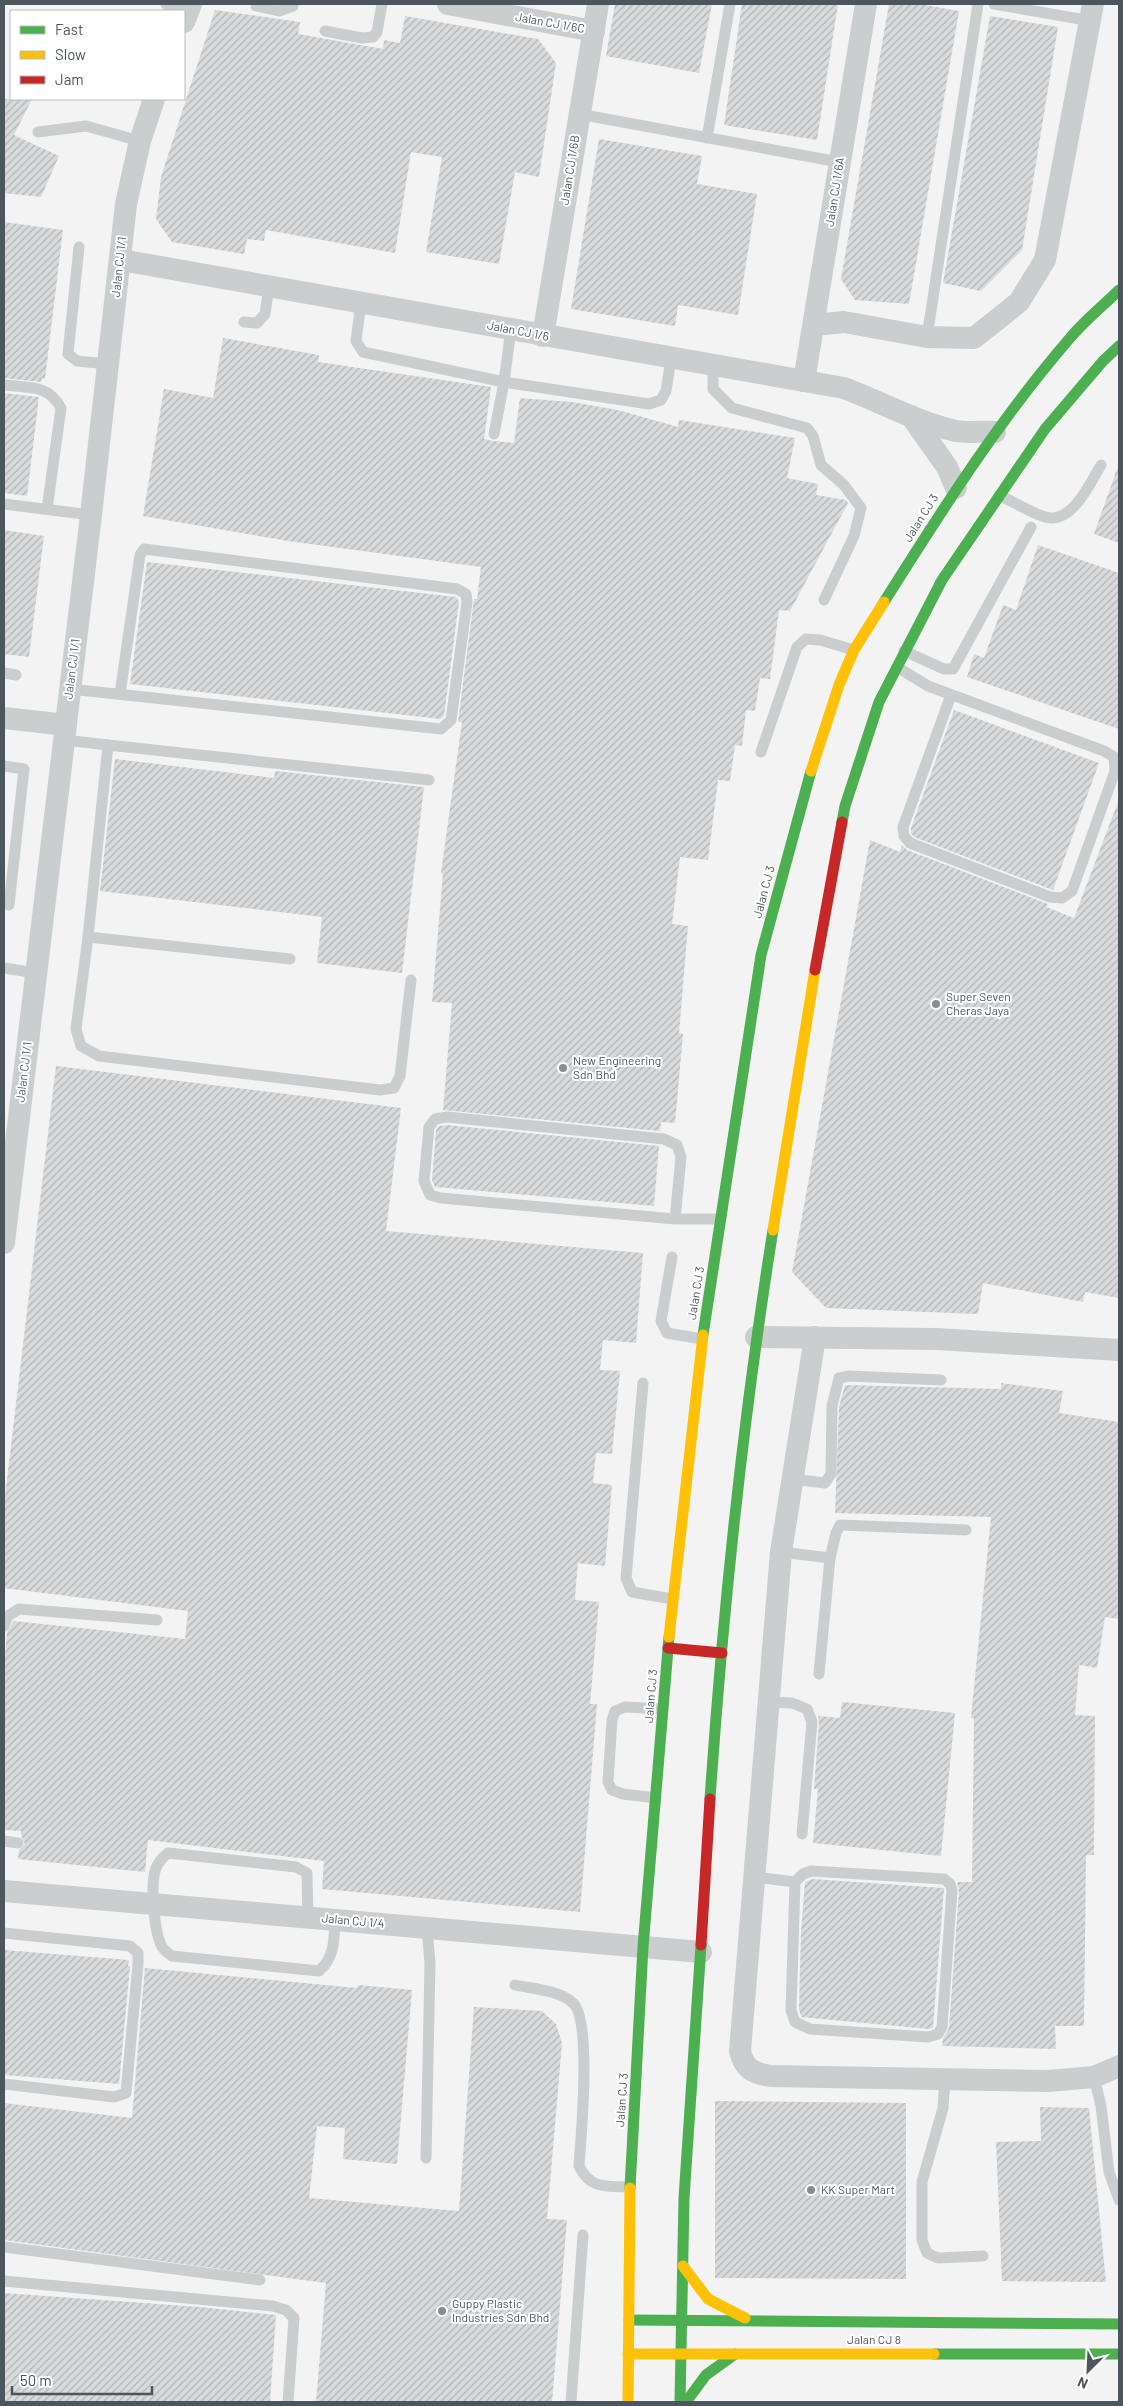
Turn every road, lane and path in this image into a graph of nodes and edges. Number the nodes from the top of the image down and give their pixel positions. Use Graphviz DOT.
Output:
graph roads {
  1 [pos="166,4"];
  2 [pos="293,4"];
  3 [pos="382,4"];
  4 [pos="448,4"];
  5 [pos="598,4"];
  6 [pos="730,4"];
  7 [pos="866,4"];
  8 [pos="978,4"];
  9 [pos="994,4"];
  10 [pos="256,6"];
  11 [pos="179,10"];
  12 [pos="1092,13"];
  13 [pos="594,30"];
  14 [pos="325,31"];
  15 [pos="154,100"];
  16 [pos="579,114"];
  17 [pos="38,132"];
  18 [pos="707,138"];
  19 [pos="140,141"];
  20 [pos="839,162"];
  21 [pos="79,247"];
  22 [pos="121,260"];
  23 [pos="269,287"];
  24 [pos="1117,293"];
  25 [pos="361,303"];
  26 [pos="244,322"];
  27 [pos="814,325"];
  28 [pos="511,330"];
  29 [pos="543,336"];
  30 [pos="927,337"];
  31 [pos="1119,346"];
  32 [pos="671,359"];
  33 [pos="108,364"];
  34 [pos="713,365"];
  35 [pos="804,381"];
  36 [pos="504,382"];
  37 [pos="4,385"];
  38 [pos="911,416"];
  39 [pos="995,432"];
  40 [pos="494,434"];
  41 [pos="1101,465"];
  42 [pos="956,488"];
  43 [pos="998,494"];
  44 [pos="4,504"];
  45 [pos="47,510"];
  46 [pos="91,515"];
  47 [pos="1031,527"];
  48 [pos="824,600"];
  49 [pos="854,650"];
  50 [pos="904,651"];
  51 [pos="896,666"];
  52 [pos="4,673"];
  53 [pos="16,675"];
  54 [pos="70,689"];
  55 [pos="120,694"];
  56 [pos="952,695"];
  57 [pos="4,718"];
  58 [pos="65,733"];
  59 [pos="108,745"];
  60 [pos="761,752"];
  61 [pos="4,766"];
  62 [pos="428,780"];
  63 [pos="8,905"];
  64 [pos="88,937"];
  65 [pos="290,959"];
  66 [pos="4,968"];
  67 [pos="36,972"];
  68 [pos="411,980"];
  69 [pos="675,1219"];
  70 [pos="722,1219"];
  71 [pos="4,1238"];
  72 [pos="672,1257"];
  73 [pos="815,1337"];
  74 [pos="756,1338"];
  75 [pos="702,1339"];
  76 [pos="1119,1350"];
  77 [pos="941,1380"];
  78 [pos="643,1383"];
  79 [pos="792,1480"];
  80 [pos="966,1530"];
  81 [pos="781,1552"];
  82 [pos="830,1558"];
  83 [pos="672,1599"];
  84 [pos="157,1620"];
  85 [pos="4,1626"];
  86 [pos="668,1648"];
  87 [pos="722,1653"];
  88 [pos="818,1674"];
  89 [pos="767,1702"];
  90 [pos="663,1709"];
  91 [pos="656,1798"];
  92 [pos="802,1834"];
  93 [pos="4,1840"];
  94 [pos="18,1843"];
  95 [pos="754,1877"];
  96 [pos="795,1882"];
  97 [pos="4,1891"];
  98 [pos="154,1904"];
  99 [pos="308,1918"];
  100 [pos="335,1920"];
  101 [pos="427,1928"];
  102 [pos="4,1933"];
  103 [pos="644,1947"];
  104 [pos="701,1952"];
  105 [pos="515,1985"];
  106 [pos="1119,2066"];
  107 [pos="1094,2077"];
  108 [pos="945,2080"];
  109 [pos="4,2084"];
  110 [pos="426,2158"];
  111 [pos="630,2188"];
  112 [pos="1119,2200"];
  113 [pos="583,2235"];
  114 [pos="4,2247"];
  115 [pos="983,2256"];
  116 [pos="682,2266"];
  117 [pos="260,2280"];
  118 [pos="4,2281"];
  119 [pos="629,2320"];
  120 [pos="680,2321"];
  121 [pos="754,2322"];
  122 [pos="1119,2324"];
  123 [pos="628,2354"];
  124 [pos="680,2354"];
  125 [pos="735,2354"];
  126 [pos="1119,2354"];
  127 [pos="288,2402"];
  128 [pos="571,2402"];
  129 [pos="628,2402"];
  130 [pos="680,2402"];
  131 [pos="686,2402"];
  1 -- 11 [label="lane"];
  2 -- 10 [label="lane"];
  3 -- 14 [label="lane"];
  4 -- 13 [label="street, Jalan CJ 1/6C"];
  5 -- 13 [label="street, Jalan CJ 1/6B"];
  6 -- 18 [label="lane"];
  7 -- 20 [label="street, Jalan CJ 1/6A"];
  8 -- 30 [label="lane"];
  9 -- 12 [label="lane"];
  12 -- 30 [label="street"];
  13 -- 16 [label="street, Jalan CJ 1/6B"];
  15 -- 19 [label="street, Jalan CJ 1/1"];
  16 -- 18 [label="lane"];
  16 -- 29 [label="street, Jalan CJ 1/6B"];
  17 -- 19 [label="lane"];
  18 -- 20 [label="lane"];
  19 -- 22 [label="street, Jalan CJ 1/1"];
  20 -- 27 [label="street, Jalan CJ 1/6A"];
  21 -- 33 [label="lane"];
  22 -- 23 [label="street, Jalan CJ 1/6"];
  22 -- 33 [label="street, Jalan CJ 1/1"];
  23 -- 25 [label="street, Jalan CJ 1/6"];
  23 -- 26 [label="lane"];
  24 -- 39 [label="street, Jalan CJ 3"];
  25 -- 28 [label="street, Jalan CJ 1/6"];
  25 -- 36 [label="lane"];
  27 -- 30 [label="street"];
  27 -- 35 [label="street, Jalan CJ 1/6A"];
  28 -- 29 [label="street, Jalan CJ 1/6"];
  28 -- 36 [label="lane"];
  29 -- 32 [label="street, Jalan CJ 1/6"];
  31 -- 43 [label="street"];
  32 -- 34 [label="street, Jalan CJ 1/6"];
  32 -- 36 [label="lane"];
  33 -- 46 [label="street, Jalan CJ 1/1"];
  34 -- 35 [label="street, Jalan CJ 1/6"];
  34 -- 48 [label="lane"];
  35 -- 38 [label="street, Jalan CJ 1/6"];
  36 -- 40 [label="lane"];
  37 -- 45 [label="lane"];
  38 -- 39 [label="street, Jalan CJ 1/6"];
  38 -- 42 [label="street, Jalan CJ 1/6"];
  39 -- 42 [label="street, Jalan CJ 3"];
  41 -- 43 [label="lane"];
  42 -- 49 [label="street, Jalan CJ 3"];
  43 -- 50 [label="street"];
  44 -- 45 [label="lane"];
  45 -- 46 [label="lane"];
  46 -- 54 [label="street, Jalan CJ 1/1"];
  47 -- 50 [label="lane"];
  49 -- 60 [label="lane"];
  49 -- 70 [label="street, Jalan CJ 3"];
  50 -- 51 [label="street"];
  51 -- 56 [label="lane"];
  51 -- 74 [label="street"];
  52 -- 53 [label="lane"];
  54 -- 55 [label="lane"];
  54 -- 58 [label="street, Jalan CJ 1/1"];
  55 -- 55 [label="lane"];
  56 -- 56 [label="lane"];
  57 -- 58 [label="street"];
  58 -- 59 [label="lane"];
  58 -- 67 [label="street, Jalan CJ 1/1"];
  59 -- 62 [label="lane"];
  59 -- 64 [label="lane"];
  61 -- 63 [label="lane"];
  64 -- 65 [label="lane"];
  64 -- 68 [label="lane"];
  66 -- 67 [label="lane"];
  67 -- 71 [label="street, Jalan CJ 1/1"];
  69 -- 69 [label="lane"];
  69 -- 70 [label="lane"];
  70 -- 75 [label="street, Jalan CJ 3"];
  72 -- 75 [label="lane"];
  73 -- 74 [label="street"];
  73 -- 76 [label="street"];
  73 -- 79 [label="street"];
  74 -- 87 [label="street"];
  75 -- 83 [label="street, Jalan CJ 3"];
  77 -- 79 [label="lane"];
  78 -- 83 [label="lane"];
  79 -- 81 [label="street"];
  80 -- 82 [label="lane"];
  81 -- 82 [label="lane"];
  81 -- 89 [label="street"];
  82 -- 88 [label="lane"];
  83 -- 86 [label="street, Jalan CJ 3"];
  84 -- 85 [label="lane"];
  86 -- 87 [label="street"];
  86 -- 90 [label="street, Jalan CJ 3"];
  87 -- 104 [label="street"];
  89 -- 92 [label="lane"];
  89 -- 95 [label="street"];
  90 -- 91 [label="street, Jalan CJ 3"];
  90 -- 91 [label="lane"];
  91 -- 103 [label="street, Jalan CJ 3"];
  93 -- 94 [label="lane"];
  95 -- 96 [label="lane"];
  95 -- 108 [label="street"];
  96 -- 96 [label="lane"];
  97 -- 98 [label="street, Jalan CJ 1/4"];
  98 -- 99 [label="street, Jalan CJ 1/4"];
  98 -- 99 [label="lane"];
  98 -- 100 [label="lane"];
  99 -- 100 [label="street, Jalan CJ 1/4"];
  100 -- 101 [label="street, Jalan CJ 1/4"];
  101 -- 103 [label="street, Jalan CJ 1/4"];
  101 -- 110 [label="lane"];
  102 -- 109 [label="lane"];
  103 -- 104 [label="street, Jalan CJ 1/4"];
  103 -- 111 [label="street, Jalan CJ 3"];
  104 -- 116 [label="street"];
  105 -- 111 [label="lane"];
  106 -- 107 [label="street"];
  107 -- 108 [label="street"];
  107 -- 112 [label="lane"];
  108 -- 115 [label="lane"];
  111 -- 119 [label="street, Jalan CJ 3"];
  113 -- 128 [label="lane"];
  114 -- 117 [label="lane"];
  116 -- 120 [label="street"];
  116 -- 121 [label="street"];
  118 -- 127 [label="lane"];
  119 -- 120 [label="street, Jalan CJ 8"];
  119 -- 123 [label="street, Jalan CJ 3"];
  120 -- 121 [label="street, Jalan CJ 8"];
  120 -- 124 [label="street"];
  121 -- 122 [label="street, Jalan CJ 8"];
  123 -- 124 [label="street, Jalan CJ 8"];
  123 -- 129 [label="street, Jalan CJ 3"];
  124 -- 125 [label="street, Jalan CJ 8"];
  124 -- 130 [label="street"];
  125 -- 126 [label="street, Jalan CJ 8"];
  125 -- 131 [label="street"];
}
